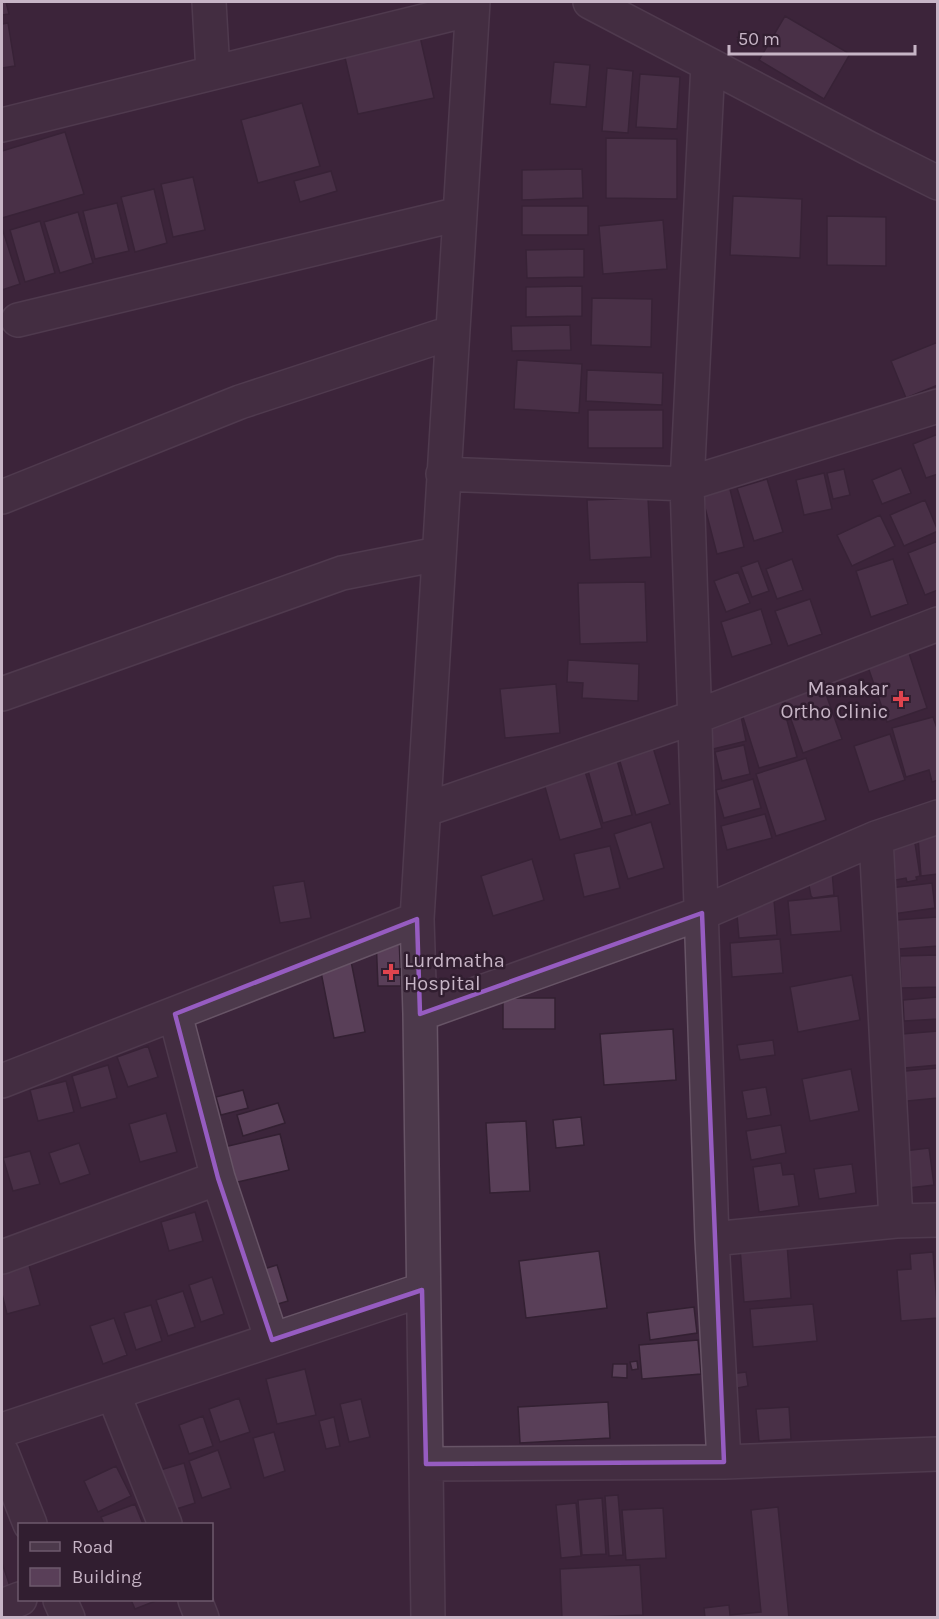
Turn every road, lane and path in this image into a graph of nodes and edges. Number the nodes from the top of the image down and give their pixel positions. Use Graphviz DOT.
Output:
graph roads {
  1 [pos="209,2"];
  2 [pos="590,2"];
  3 [pos="472,5"];
  4 [pos="708,64"];
  5 [pos="213,72"];
  6 [pos="2,124"];
  7 [pos="938,183"];
  8 [pos="459,214"];
  9 [pos="18,320"];
  10 [pos="452,334"];
  11 [pos="938,406"];
  12 [pos="443,474"];
  13 [pos="687,484"];
  14 [pos="2,497"];
  15 [pos="438,554"];
  16 [pos="938,624"];
  17 [pos="2,694"];
  18 [pos="694,717"];
  19 [pos="424,810"];
  20 [pos="938,817"];
  21 [pos="876,838"];
  22 [pos="702,913"];
  23 [pos="417,919"];
  24 [pos="175,1014"];
  25 [pos="420,1014"];
  26 [pos="2,1081"];
  27 [pos="218,1178"];
  28 [pos="938,1220"];
  29 [pos="896,1221"];
  30 [pos="712,1239"];
  31 [pos="2,1257"];
  32 [pos="422,1290"];
  33 [pos="272,1340"];
  34 [pos="113,1393"];
  35 [pos="2,1430"];
  36 [pos="2,1453"];
  37 [pos="938,1454"];
  38 [pos="724,1462"];
  39 [pos="426,1464"];
  40 [pos="30,1523"];
  41 [pos="165,1523"];
  42 [pos="18,1600"];
  43 [pos="61,1601"];
  44 [pos="196,1601"];
  45 [pos="2,1606"];
  46 [pos="68,1617"];
  47 [pos="202,1617"];
  48 [pos="428,1617"];
  1 -- 5 [label="street"];
  2 -- 4 [label="street"];
  3 -- 5 [label="street"];
  3 -- 8 [label="street"];
  4 -- 7 [label="street"];
  4 -- 13 [label="street"];
  5 -- 6 [label="street"];
  8 -- 9 [label="street"];
  8 -- 10 [label="street"];
  10 -- 12 [label="street"];
  10 -- 14 [label="street"];
  11 -- 13 [label="street"];
  12 -- 13 [label="street"];
  12 -- 15 [label="street"];
  13 -- 18 [label="street"];
  15 -- 17 [label="street"];
  15 -- 19 [label="street"];
  16 -- 18 [label="street"];
  18 -- 19 [label="street"];
  18 -- 22 [label="street"];
  19 -- 23 [label="street"];
  20 -- 21 [label="street"];
  21 -- 22 [label="street"];
  21 -- 29 [label="street"];
  22 -- 25 [label="street"];
  22 -- 30 [label="street"];
  23 -- 24 [label="street"];
  23 -- 25 [label="street"];
  24 -- 26 [label="street"];
  24 -- 27 [label="street"];
  25 -- 32 [label="street"];
  27 -- 31 [label="street"];
  27 -- 33 [label="street"];
  28 -- 29 [label="street"];
  29 -- 30 [label="street"];
  30 -- 38 [label="street"];
  32 -- 33 [label="street"];
  32 -- 39 [label="street"];
  33 -- 34 [label="street"];
  34 -- 35 [label="street"];
  34 -- 41 [label="street"];
  36 -- 40 [label="street"];
  37 -- 38 [label="street"];
  38 -- 39 [label="street"];
  39 -- 48 [label="street"];
  42 -- 45 [label="street"];
  43 -- 46 [label="street"];
  44 -- 47 [label="street"];
}
